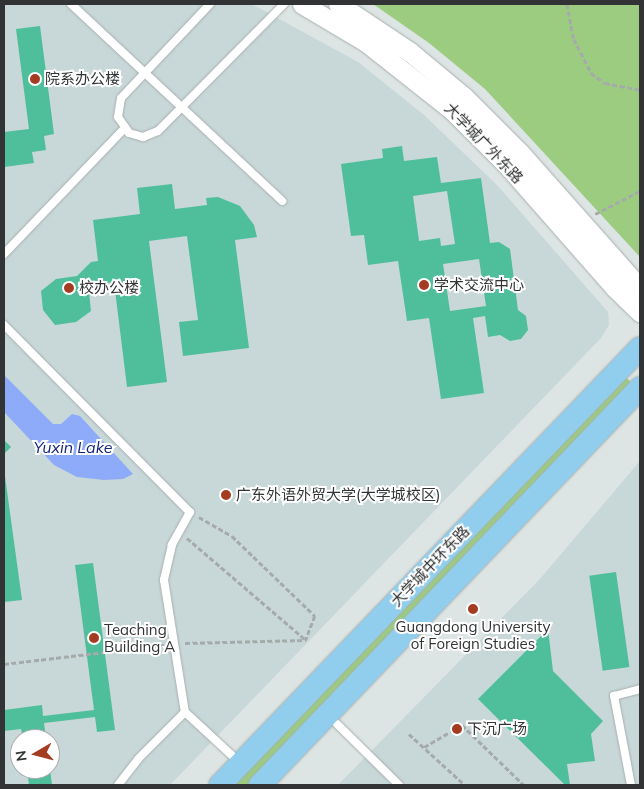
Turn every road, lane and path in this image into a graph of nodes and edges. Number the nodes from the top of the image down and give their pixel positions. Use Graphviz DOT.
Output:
graph roads {
  1 [pos="71,4"];
  2 [pos="210,4"];
  3 [pos="284,4"];
  4 [pos="302,4"];
  5 [pos="338,4"];
  6 [pos="567,4"];
  7 [pos="145,73"];
  8 [pos="640,90"];
  9 [pos="182,107"];
  10 [pos="124,129"];
  11 [pos="640,190"];
  12 [pos="282,201"];
  13 [pos="595,214"];
  14 [pos="4,254"];
  15 [pos="640,288"];
  16 [pos="640,312"];
  17 [pos="4,325"];
  18 [pos="640,348"];
  19 [pos="640,388"];
  20 [pos="190,512"];
  21 [pos="179,530"];
  22 [pos="306,640"];
  23 [pos="172,644"];
  24 [pos="4,664"];
  25 [pos="640,689"];
  26 [pos="185,712"];
  27 [pos="337,724"];
  28 [pos="409,734"];
  29 [pos="424,747"];
  30 [pos="240,764"];
  31 [pos="118,785"];
  32 [pos="220,785"];
  33 [pos="260,785"];
  34 [pos="399,785"];
  35 [pos="465,785"];
  36 [pos="524,785"];
  37 [pos="631,785"];
  1 -- 7 [label="lane"];
  2 -- 7 [label="lane"];
  3 -- 9 [label="lane"];
  4 -- 16 [label="street, 大学城广外东路"];
  5 -- 15 [label="street, 大学城广外东路"];
  6 -- 8 [label="path"];
  7 -- 9 [label="lane"];
  7 -- 10 [label="lane"];
  9 -- 10 [label="lane"];
  9 -- 12 [label="lane"];
  10 -- 14 [label="lane"];
  11 -- 13 [label="path"];
  17 -- 20 [label="lane"];
  18 -- 30 [label="main road, 大学城中环东路"];
  19 -- 33 [label="main road, 大学城中环东路"];
  20 -- 21 [label="lane"];
  20 -- 22 [label="path"];
  21 -- 22 [label="path"];
  21 -- 23 [label="lane"];
  22 -- 23 [label="path"];
  23 -- 24 [label="path"];
  23 -- 26 [label="lane"];
  25 -- 37 [label="lane"];
  26 -- 30 [label="lane"];
  26 -- 31 [label="lane"];
  27 -- 34 [label="lane"];
  28 -- 29 [label="path"];
  29 -- 35 [label="path"];
  29 -- 36 [label="path"];
  30 -- 32 [label="main road, 大学城中环东路"];
}
